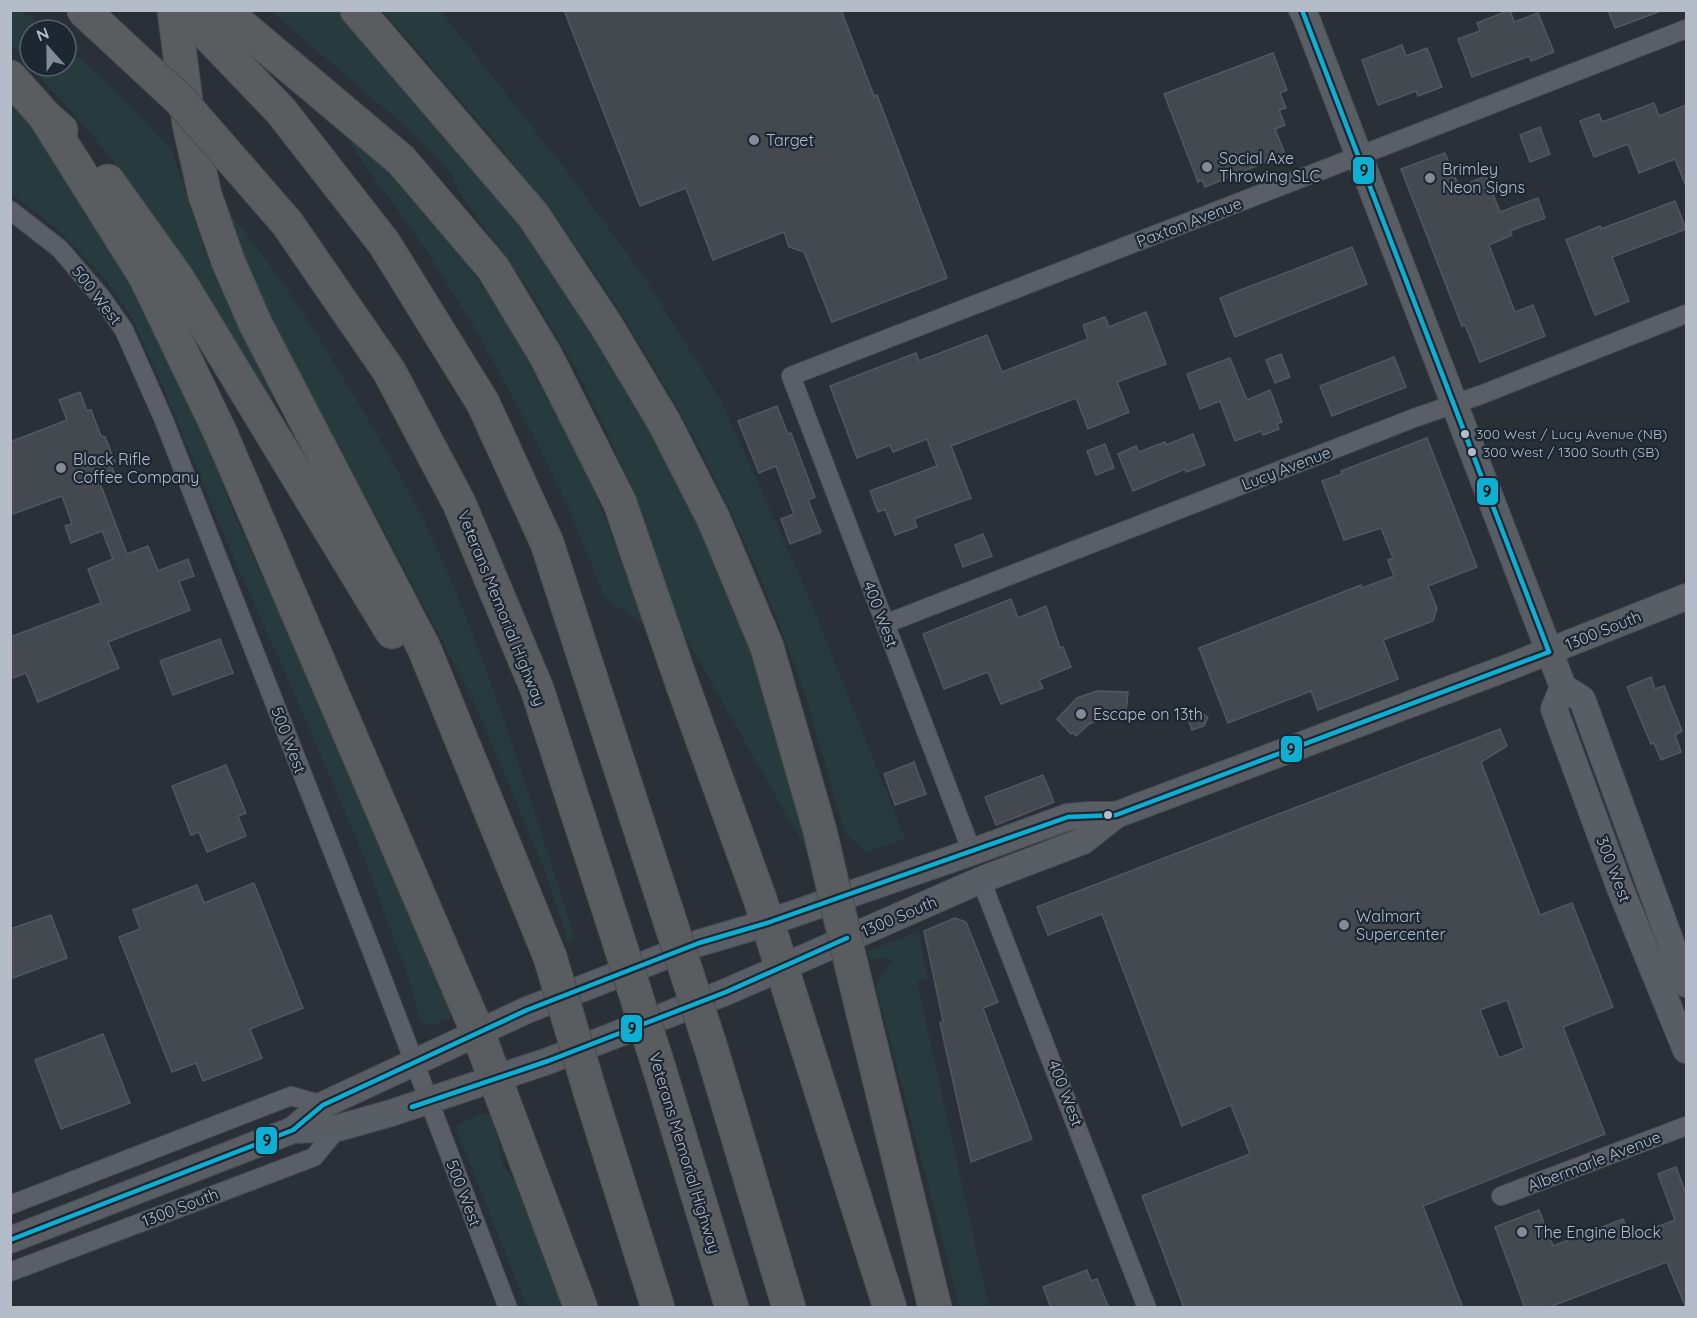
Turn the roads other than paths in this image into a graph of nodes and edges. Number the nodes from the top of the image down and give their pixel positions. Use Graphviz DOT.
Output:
graph roads {
  1 [pos="83,10"];
  2 [pos="174,10"];
  3 [pos="184,10"];
  4 [pos="357,10"];
  5 [pos="1304,12"];
  6 [pos="232,19"];
  7 [pos="1686,29"];
  8 [pos="10,77"];
  9 [pos="44,115"];
  10 [pos="1359,155"];
  11 [pos="10,210"];
  12 [pos="1686,314"];
  13 [pos="791,375"];
  14 [pos="1454,404"];
  15 [pos="1686,597"];
  16 [pos="885,624"];
  17 [pos="1549,652"];
  18 [pos="1563,687"];
  19 [pos="1090,814"];
  20 [pos="1116,815"];
  21 [pos="496,823"];
  22 [pos="972,852"];
  23 [pos="981,880"];
  24 [pos="767,923"];
  25 [pos="781,967"];
  26 [pos="1686,984"];
  27 [pos="478,1033"];
  28 [pos="1686,1050"];
  29 [pos="414,1063"];
  30 [pos="496,1079"];
  31 [pos="429,1101"];
  32 [pos="323,1105"];
  33 [pos="1686,1126"];
  34 [pos="338,1128"];
  35 [pos="293,1130"];
  36 [pos="1501,1196"];
  37 [pos="10,1205"];
  38 [pos="10,1240"];
  39 [pos="10,1272"];
  40 [pos="508,1308"];
  41 [pos="581,1308"];
  42 [pos="658,1308"];
  43 [pos="732,1308"];
  44 [pos="789,1308"];
  45 [pos="890,1308"];
  46 [pos="935,1308"];
  47 [pos="1147,1308"];
  1 -- 43 [label="highway, Veterans Memorial Highway, bridge"];
  2 -- 21 [label="highway"];
  3 -- 44 [label="highway, bridge"];
  4 -- 46 [label="highway, bridge"];
  5 -- 10 [label="main road, 300 West"];
  6 -- 24 [label="highway"];
  7 -- 10 [label="street, Paxton Avenue"];
  8 -- 9 [label="highway"];
  9 -- 21 [label="highway"];
  9 -- 27 [label="highway"];
  10 -- 13 [label="street, Paxton Avenue"];
  10 -- 14 [label="main road, 300 West"];
  11 -- 29 [label="street, 500 West"];
  12 -- 14 [label="street, Lucy Avenue"];
  13 -- 16 [label="street, 400 West"];
  14 -- 16 [label="street, Lucy Avenue"];
  14 -- 17 [label="main road, 300 West"];
  15 -- 17 [label="main road, 1300 South"];
  16 -- 22 [label="street, 400 West"];
  17 -- 18 [label="main road, 300 West"];
  17 -- 20 [label="main road, 1300 South"];
  18 -- 26 [label="main road, 300 West"];
  18 -- 28 [label="main road, 300 West"];
  19 -- 20 [label="main road, 1300 South"];
  19 -- 22 [label="main road, 1300 South"];
  19 -- 23 [label="main road"];
  20 -- 23 [label="main road, 1300 South"];
  21 -- 42 [label="highway, bridge"];
  22 -- 24 [label="main road, 1300 South"];
  23 -- 25 [label="main road, 1300 South"];
  23 -- 47 [label="street, 400 West"];
  24 -- 25 [label="highway"];
  24 -- 27 [label="main road, 1300 South"];
  25 -- 30 [label="main road, 1300 South"];
  25 -- 45 [label="highway"];
  27 -- 29 [label="main road, 1300 South"];
  27 -- 30 [label="highway"];
  29 -- 31 [label="street, 500 West"];
  29 -- 32 [label="main road, 1300 South"];
  30 -- 31 [label="main road, 1300 South"];
  30 -- 41 [label="highway"];
  31 -- 34 [label="main road, 1300 South"];
  31 -- 40 [label="street, 500 West"];
  32 -- 35 [label="main road, 1300 South"];
  32 -- 37 [label="street"];
  33 -- 36 [label="street, Albermarle Avenue"];
  34 -- 35 [label="main road, 1300 South"];
  34 -- 39 [label="street, 1300 South"];
  35 -- 38 [label="main road, 1300 South"];
}
